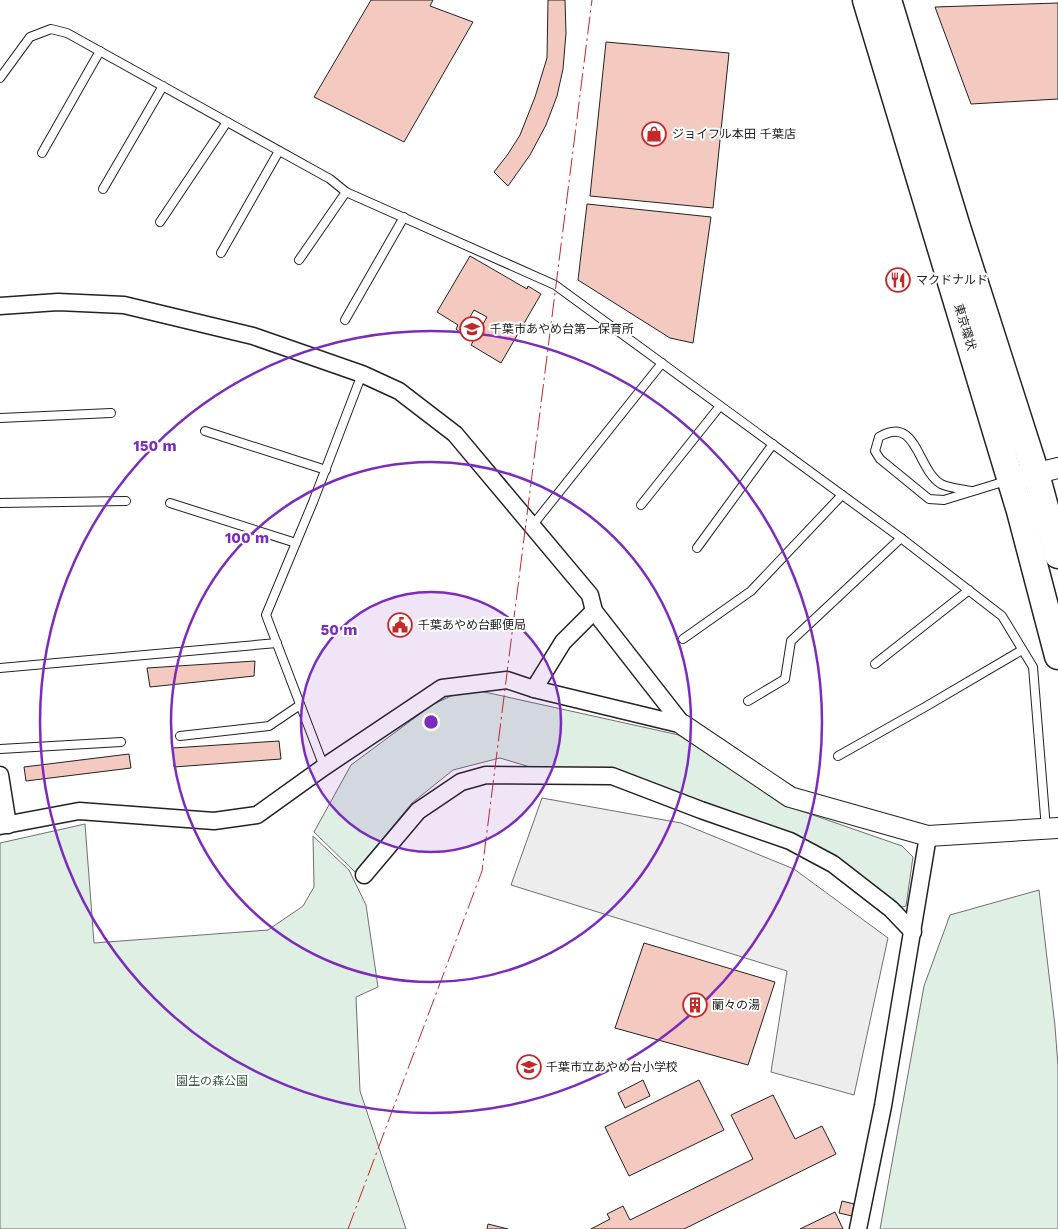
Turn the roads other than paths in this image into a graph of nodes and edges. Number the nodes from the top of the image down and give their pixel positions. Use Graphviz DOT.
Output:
graph roads {
  1 [pos="866,0"];
  2 [pos="888,0"];
  3 [pos="100,51"];
  4 [pos="0,78"];
  5 [pos="163,86"];
  6 [pos="227,122"];
  7 [pos="279,151"];
  8 [pos="42,153"];
  9 [pos="103,189"];
  10 [pos="346,192"];
  11 [pos="404,218"];
  12 [pos="160,222"];
  13 [pos="221,253"];
  14 [pos="299,260"];
  15 [pos="0,306"];
  16 [pos="345,320"];
  17 [pos="662,363"];
  18 [pos="362,374"];
  19 [pos="720,406"];
  20 [pos="111,413"];
  21 [pos="0,418"];
  22 [pos="205,431"];
  23 [pos="774,444"];
  24 [pos="326,470"];
  25 [pos="1047,471"];
  26 [pos="1010,479"];
  27 [pos="971,491"];
  28 [pos="842,495"];
  29 [pos="126,502"];
  30 [pos="0,503"];
  31 [pos="170,503"];
  32 [pos="641,505"];
  33 [pos="532,526"];
  34 [pos="901,538"];
  35 [pos="296,543"];
  36 [pos="697,548"];
  37 [pos="1058,556"];
  38 [pos="969,590"];
  39 [pos="594,611"];
  40 [pos="683,639"];
  41 [pos="277,643"];
  42 [pos="1022,650"];
  43 [pos="1058,656"];
  44 [pos="875,664"];
  45 [pos="0,668"];
  46 [pos="534,689"];
  47 [pos="748,701"];
  48 [pos="300,705"];
  49 [pos="683,725"];
  50 [pos="180,736"];
  51 [pos="121,742"];
  52 [pos="0,749"];
  53 [pos="838,756"];
  54 [pos="324,767"];
  55 [pos="0,774"];
  56 [pos="4,825"];
  57 [pos="1052,828"];
  58 [pos="928,836"];
  59 [pos="364,875"];
  60 [pos="913,932"];
  61 [pos="858,1229"];
  1 -- 26 [label="highway, 東京環状"];
  2 -- 25 [label="highway, 東京環状"];
  3 -- 4 [label="lane"];
  3 -- 5 [label="lane"];
  3 -- 8 [label="lane"];
  5 -- 6 [label="lane"];
  5 -- 9 [label="lane"];
  6 -- 7 [label="lane"];
  6 -- 12 [label="lane"];
  7 -- 10 [label="lane"];
  7 -- 13 [label="lane"];
  10 -- 11 [label="lane"];
  10 -- 14 [label="lane"];
  11 -- 16 [label="lane"];
  11 -- 17 [label="lane"];
  15 -- 18 [label="street"];
  17 -- 19 [label="lane"];
  17 -- 33 [label="lane"];
  18 -- 24 [label="lane"];
  18 -- 33 [label="street"];
  19 -- 23 [label="lane"];
  19 -- 32 [label="lane"];
  20 -- 21 [label="lane"];
  22 -- 24 [label="lane"];
  23 -- 28 [label="lane"];
  23 -- 36 [label="lane"];
  24 -- 35 [label="lane"];
  25 -- 26 [label="street"];
  25 -- 37 [label="highway, 東京環状"];
  26 -- 27 [label="lane"];
  26 -- 43 [label="highway, 東京環状"];
  27 -- 27 [label="lane"];
  28 -- 34 [label="lane"];
  28 -- 40 [label="lane"];
  29 -- 30 [label="lane"];
  31 -- 35 [label="lane"];
  33 -- 39 [label="street"];
  34 -- 38 [label="lane"];
  34 -- 47 [label="lane"];
  35 -- 41 [label="lane"];
  38 -- 42 [label="lane"];
  38 -- 44 [label="lane"];
  39 -- 46 [label="street"];
  39 -- 49 [label="street"];
  41 -- 45 [label="lane"];
  41 -- 48 [label="lane"];
  42 -- 53 [label="lane"];
  42 -- 57 [label="lane"];
  46 -- 49 [label="street"];
  46 -- 54 [label="street"];
  48 -- 50 [label="lane"];
  48 -- 54 [label="lane"];
  49 -- 58 [label="street"];
  51 -- 52 [label="lane"];
  54 -- 56 [label="street"];
  55 -- 56 [label="street"];
  57 -- 58 [label="street"];
  58 -- 60 [label="street"];
  59 -- 60 [label="street"];
  60 -- 61 [label="street"];
}
